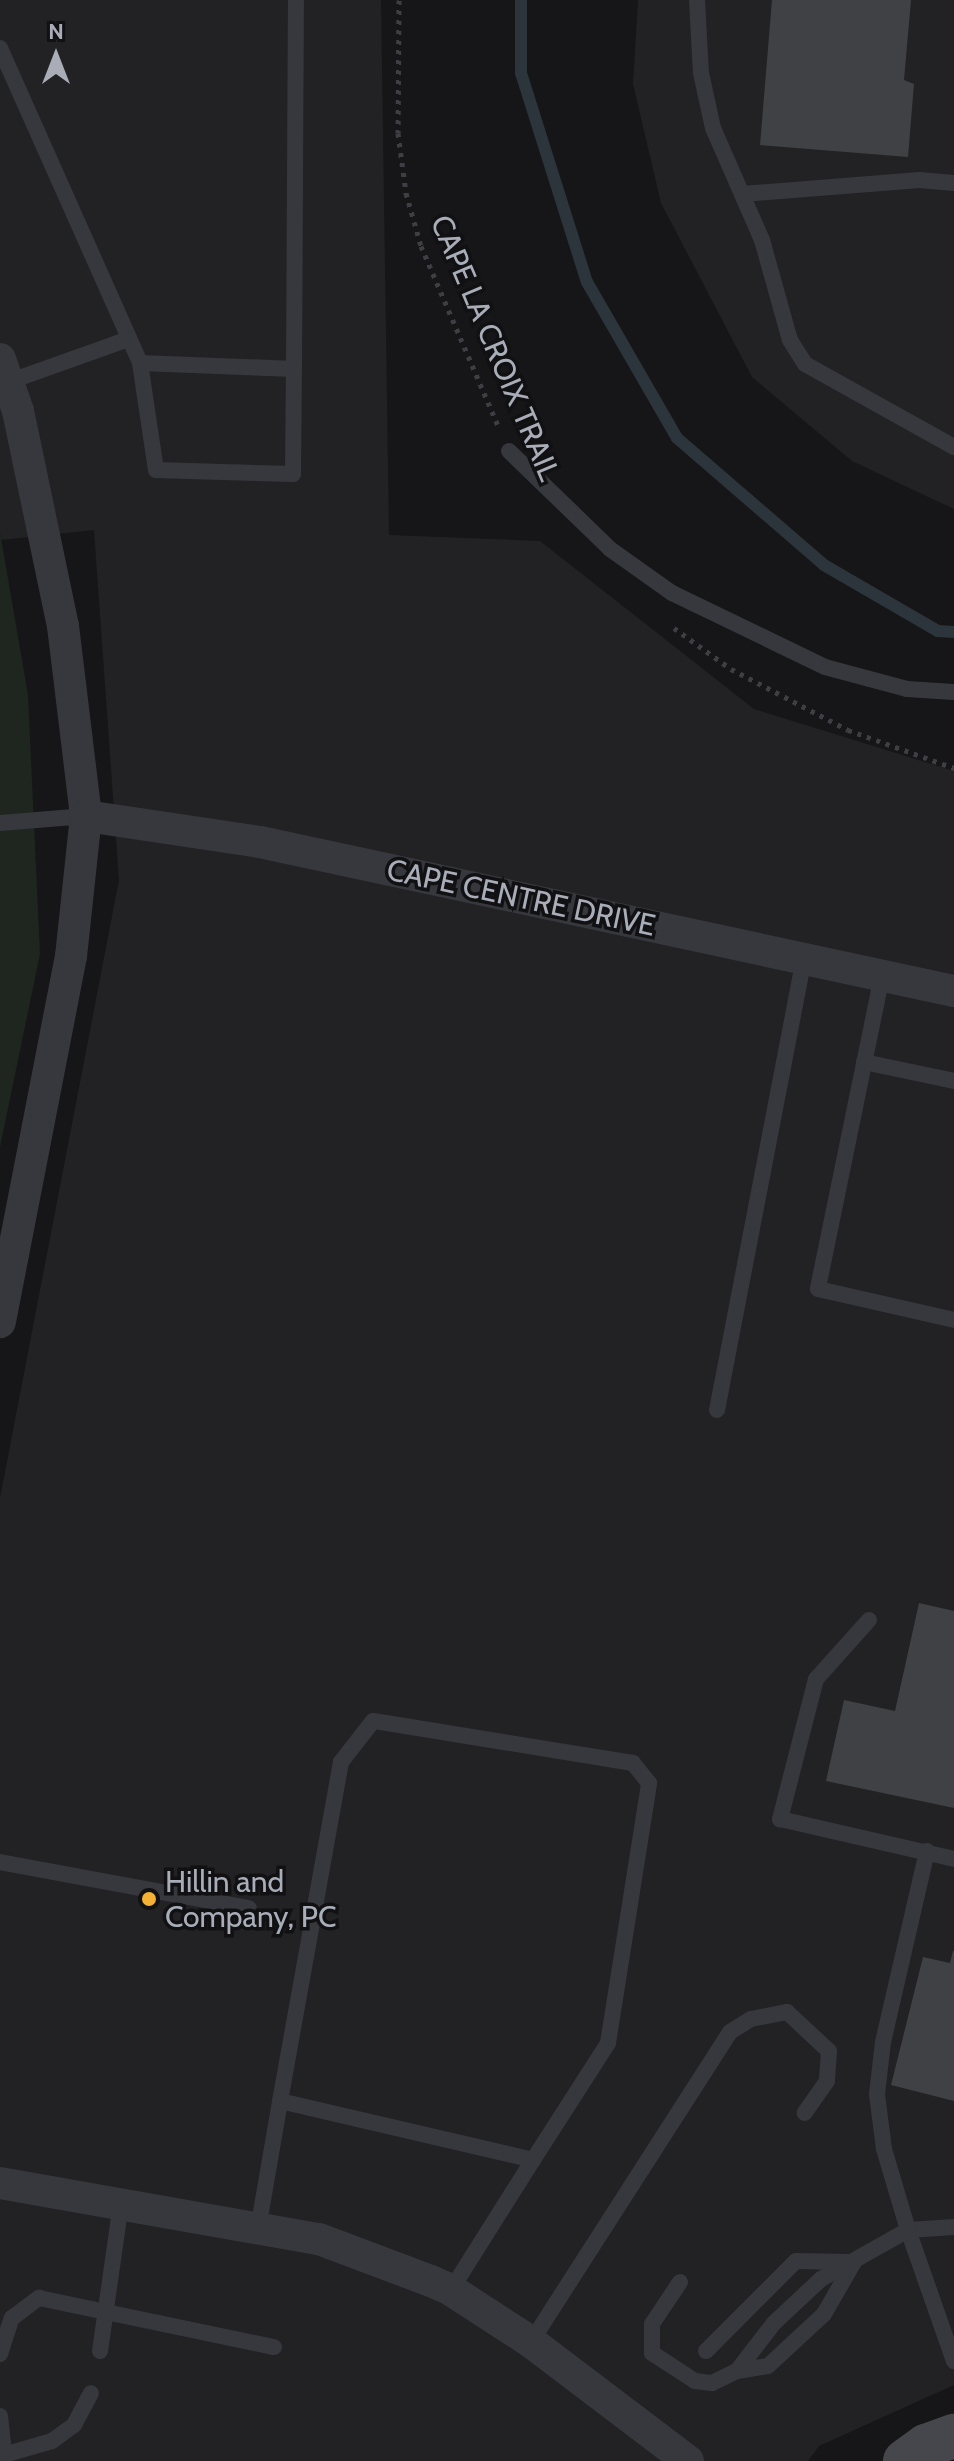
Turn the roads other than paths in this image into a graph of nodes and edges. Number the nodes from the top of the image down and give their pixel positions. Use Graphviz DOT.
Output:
graph roads {
  1 [pos="296,0"];
  2 [pos="697,0"];
  3 [pos="0,48"];
  4 [pos="954,183"];
  5 [pos="742,194"];
  6 [pos="129,339"];
  7 [pos="140,363"];
  8 [pos="294,369"];
  9 [pos="4,370"];
  10 [pos="954,447"];
  11 [pos="509,451"];
  12 [pos="954,692"];
  13 [pos="86,816"];
  14 [pos="0,823"];
  15 [pos="804,958"];
  16 [pos="882,976"];
  17 [pos="954,991"];
  18 [pos="864,1062"];
  19 [pos="954,1081"];
  20 [pos="954,1320"];
  21 [pos="0,1322"];
  22 [pos="717,1410"];
  23 [pos="869,1620"];
  24 [pos="927,1851"];
  25 [pos="954,1859"];
  26 [pos="0,1862"];
  27 [pos="249,1908"];
  28 [pos="280,2101"];
  29 [pos="805,2113"];
  30 [pos="533,2160"];
  31 [pos="0,2183"];
  32 [pos="121,2204"];
  33 [pos="954,2227"];
  34 [pos="258,2229"];
  35 [pos="908,2230"];
  36 [pos="854,2262"];
  37 [pos="680,2282"];
  38 [pos="451,2290"];
  39 [pos="105,2312"];
  40 [pos="531,2342"];
  41 [pos="274,2347"];
  42 [pos="100,2351"];
  43 [pos="706,2351"];
  44 [pos="0,2354"];
  45 [pos="954,2361"];
  46 [pos="737,2371"];
  47 [pos="91,2393"];
  48 [pos="0,2416"];
  49 [pos="954,2436"];
  50 [pos="4,2458"];
  51 [pos="688,2461"];
  52 [pos="905,2461"];
  1 -- 8 [label="lane"];
  2 -- 5 [label="lane"];
  3 -- 6 [label="lane"];
  4 -- 5 [label="lane"];
  5 -- 10 [label="lane"];
  6 -- 7 [label="lane"];
  6 -- 9 [label="lane"];
  7 -- 8 [label="lane"];
  7 -- 8 [label="lane"];
  9 -- 13 [label="street"];
  11 -- 12 [label="lane"];
  13 -- 14 [label="lane"];
  13 -- 15 [label="street, CAPE CENTRE DRIVE"];
  13 -- 21 [label="street"];
  15 -- 16 [label="street, CAPE CENTRE DRIVE"];
  15 -- 22 [label="lane"];
  16 -- 17 [label="street, CAPE CENTRE DRIVE"];
  16 -- 18 [label="lane"];
  18 -- 19 [label="lane"];
  18 -- 20 [label="lane"];
  23 -- 24 [label="lane"];
  24 -- 25 [label="lane"];
  24 -- 35 [label="lane"];
  26 -- 27 [label="lane"];
  28 -- 30 [label="lane"];
  28 -- 30 [label="lane"];
  28 -- 34 [label="lane"];
  29 -- 40 [label="lane"];
  30 -- 38 [label="lane"];
  31 -- 32 [label="street"];
  32 -- 34 [label="street"];
  32 -- 39 [label="lane"];
  33 -- 35 [label="lane"];
  34 -- 38 [label="street"];
  35 -- 36 [label="lane"];
  35 -- 45 [label="lane"];
  36 -- 43 [label="lane"];
  36 -- 46 [label="lane"];
  36 -- 46 [label="lane"];
  37 -- 46 [label="lane"];
  38 -- 40 [label="street"];
  39 -- 41 [label="lane"];
  39 -- 42 [label="lane"];
  39 -- 44 [label="lane"];
  40 -- 51 [label="street"];
  47 -- 50 [label="lane"];
  48 -- 50 [label="lane"];
  49 -- 52 [label="street"];
}
